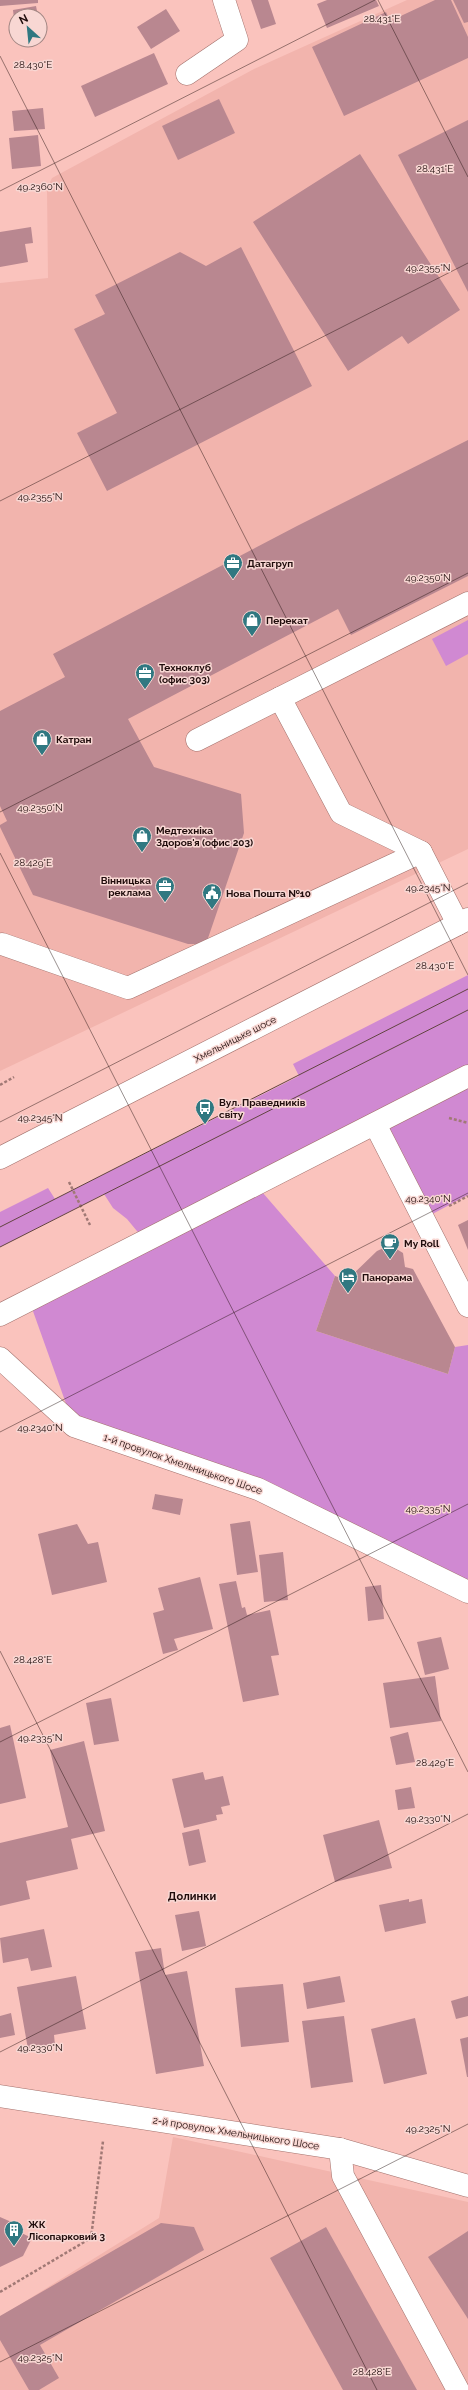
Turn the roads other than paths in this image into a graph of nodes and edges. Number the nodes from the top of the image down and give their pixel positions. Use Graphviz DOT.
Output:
graph roads {
  1 [pos="224,0"];
  2 [pos="187,74"];
  3 [pos="468,603"];
  4 [pos="280,698"];
  5 [pos="197,740"];
  6 [pos="421,852"];
  7 [pos="463,921"];
  8 [pos="2,944"];
  9 [pos="468,1076"];
  10 [pos="375,1124"];
  11 [pos="0,1158"];
  12 [pos="468,1306"];
  13 [pos="0,1315"];
  14 [pos="0,1358"];
  15 [pos="468,1592"];
  16 [pos="0,2096"];
  17 [pos="340,2149"];
  18 [pos="468,2186"];
  19 [pos="458,2390"];
  1 -- 2 [label="street"];
  3 -- 4 [label="street"];
  4 -- 5 [label="street"];
  4 -- 6 [label="street"];
  6 -- 7 [label="street"];
  6 -- 8 [label="street"];
  7 -- 11 [label="street, Хмельницьке шосе"];
  9 -- 10 [label="street"];
  10 -- 12 [label="street"];
  10 -- 13 [label="street"];
  14 -- 15 [label="street, 1-й провулок Хмельницького Шосе"];
  16 -- 17 [label="street, 2-й провулок Хмельницького Шосе"];
  17 -- 18 [label="street, 2-й провулок Хмельницького Шосе"];
  17 -- 19 [label="street"];
}
